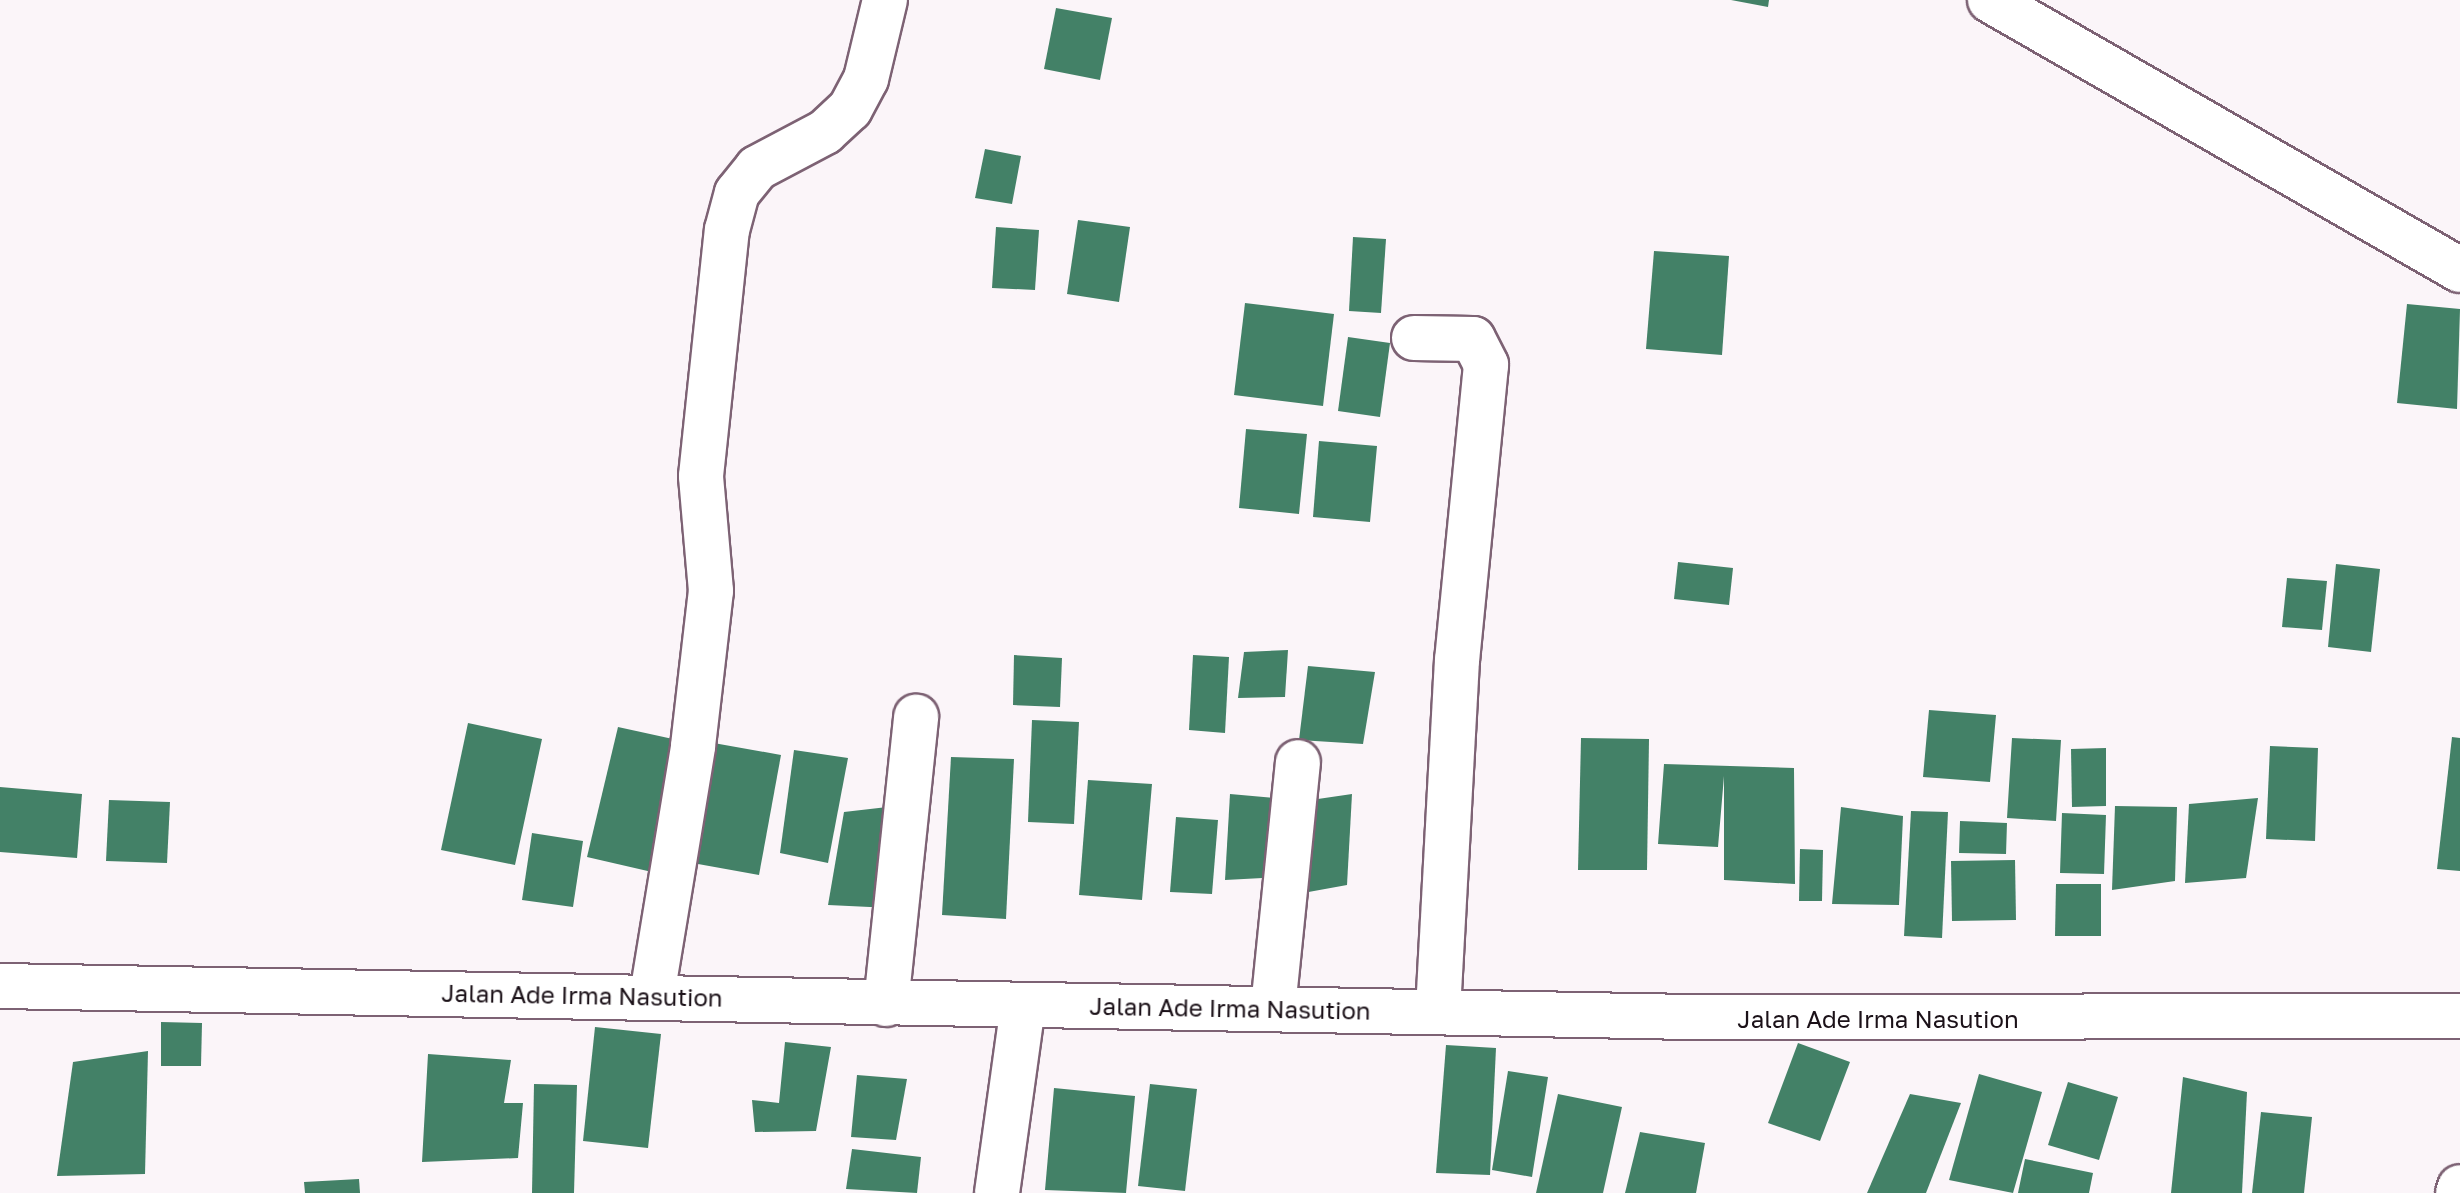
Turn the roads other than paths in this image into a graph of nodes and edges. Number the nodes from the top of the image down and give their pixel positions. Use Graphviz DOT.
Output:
graph roads {
  1 [pos="885,0"];
  2 [pos="1990,0"];
  3 [pos="2460,270"];
  4 [pos="1414,338"];
  5 [pos="916,717"];
  6 [pos="1298,762"];
  7 [pos="0,986"];
  8 [pos="652,995"];
  9 [pos="886,1004"];
  10 [pos="1023,1006"];
  11 [pos="1273,1008"];
  12 [pos="1438,1009"];
  13 [pos="2460,1016"];
  14 [pos="2460,1187"];
  15 [pos="997,1193"];
  16 [pos="2458,1193"];
  1 -- 8 [label="street"];
  2 -- 3 [label="street"];
  4 -- 12 [label="street"];
  5 -- 9 [label="street"];
  6 -- 11 [label="street"];
  7 -- 8 [label="street, Jalan Ade Irma Nasution"];
  8 -- 9 [label="street, Jalan Ade Irma Nasution"];
  9 -- 10 [label="street, Jalan Ade Irma Nasution"];
  10 -- 11 [label="street, Jalan Ade Irma Nasution"];
  10 -- 15 [label="street"];
  11 -- 12 [label="street, Jalan Ade Irma Nasution"];
  12 -- 13 [label="street, Jalan Ade Irma Nasution"];
  14 -- 16 [label="street"];
}
